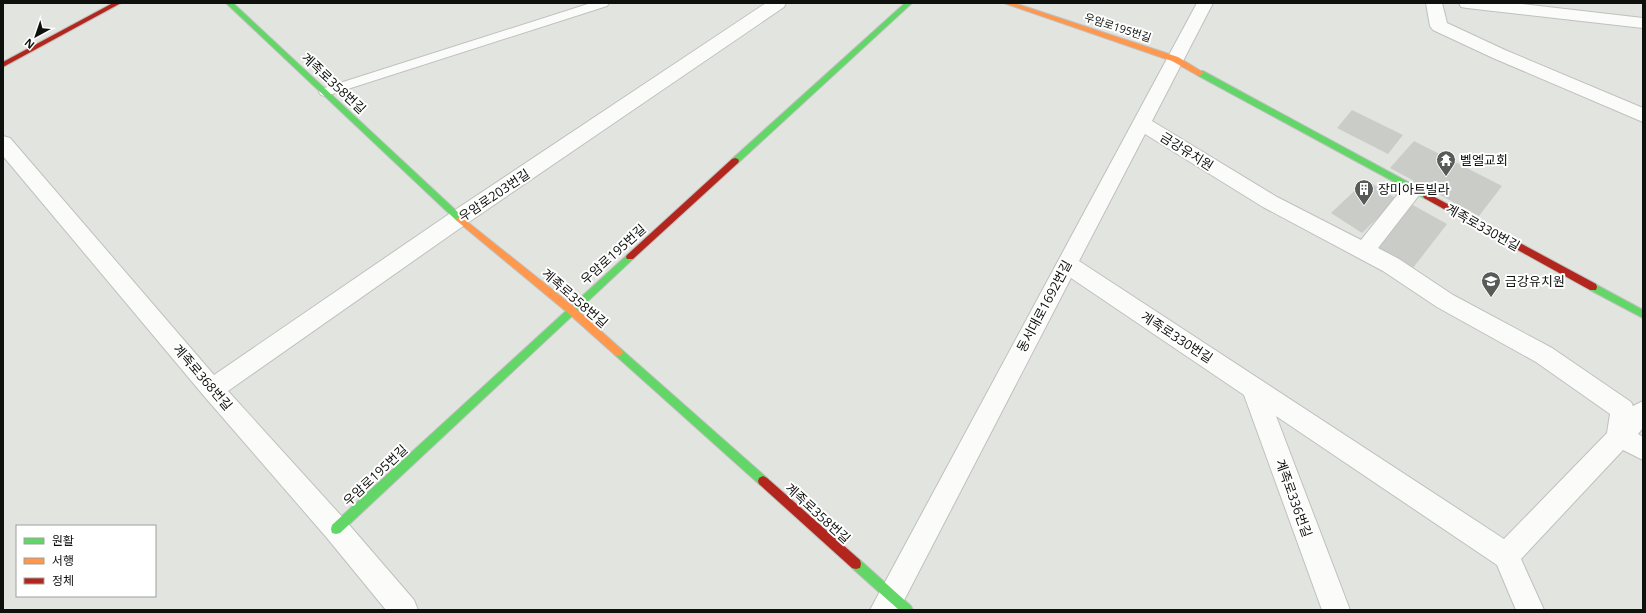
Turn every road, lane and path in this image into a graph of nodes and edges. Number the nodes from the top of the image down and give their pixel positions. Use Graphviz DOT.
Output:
graph roads {
  1 [pos="118,3"];
  2 [pos="229,3"];
  3 [pos="603,3"];
  4 [pos="778,3"];
  5 [pos="910,3"];
  6 [pos="1007,3"];
  7 [pos="1205,3"];
  8 [pos="1434,3"];
  9 [pos="1467,3"];
  10 [pos="1643,22"];
  11 [pos="1175,59"];
  12 [pos="3,65"];
  13 [pos="325,92"];
  14 [pos="1643,115"];
  15 [pos="1142,123"];
  16 [pos="3,143"];
  17 [pos="1413,189"];
  18 [pos="459,218"];
  19 [pos="1364,251"];
  20 [pos="1067,264"];
  21 [pos="571,310"];
  22 [pos="1643,314"];
  23 [pos="1253,386"];
  24 [pos="212,389"];
  25 [pos="1643,412"];
  26 [pos="1619,436"];
  27 [pos="1643,450"];
  28 [pos="336,529"];
  29 [pos="1506,556"];
  30 [pos="888,603"];
  31 [pos="404,610"];
  32 [pos="907,610"];
  33 [pos="1336,610"];
  34 [pos="1530,610"];
  1 -- 12 [label="street"];
  2 -- 13 [label="street, 계족로358번길"];
  3 -- 13 [label="lane"];
  4 -- 18 [label="street, 우암로203번길"];
  5 -- 21 [label="street, 우암로195번길"];
  6 -- 11 [label="street, 우암로195번길"];
  7 -- 11 [label="street, 동서대로1692번길"];
  8 -- 14 [label="street"];
  9 -- 10 [label="street"];
  11 -- 15 [label="street, 동서대로1692번길"];
  11 -- 17 [label="street, 계족로330번길"];
  13 -- 18 [label="street, 계족로358번길"];
  15 -- 19 [label="street, 금강유치원"];
  15 -- 20 [label="street, 동서대로1692번길"];
  16 -- 24 [label="street, 계족로368번길"];
  17 -- 19 [label="street"];
  17 -- 22 [label="street, 계족로330번길"];
  18 -- 21 [label="street, 계족로358번길"];
  18 -- 24 [label="street, 우암로203번길"];
  19 -- 26 [label="street, 금강유치원"];
  20 -- 23 [label="street, 계족로330번길"];
  20 -- 30 [label="street, 동서대로1692번길"];
  21 -- 28 [label="street, 우암로195번길"];
  21 -- 30 [label="street, 계족로358번길"];
  23 -- 29 [label="street, 계족로330번길"];
  23 -- 33 [label="street, 계족로336번길"];
  24 -- 28 [label="street, 계족로368번길"];
  25 -- 26 [label="street"];
  26 -- 27 [label="street"];
  26 -- 29 [label="street"];
  28 -- 31 [label="street, 계족로368번길"];
  29 -- 34 [label="street"];
  30 -- 32 [label="street, 계족로358번길"];
}
